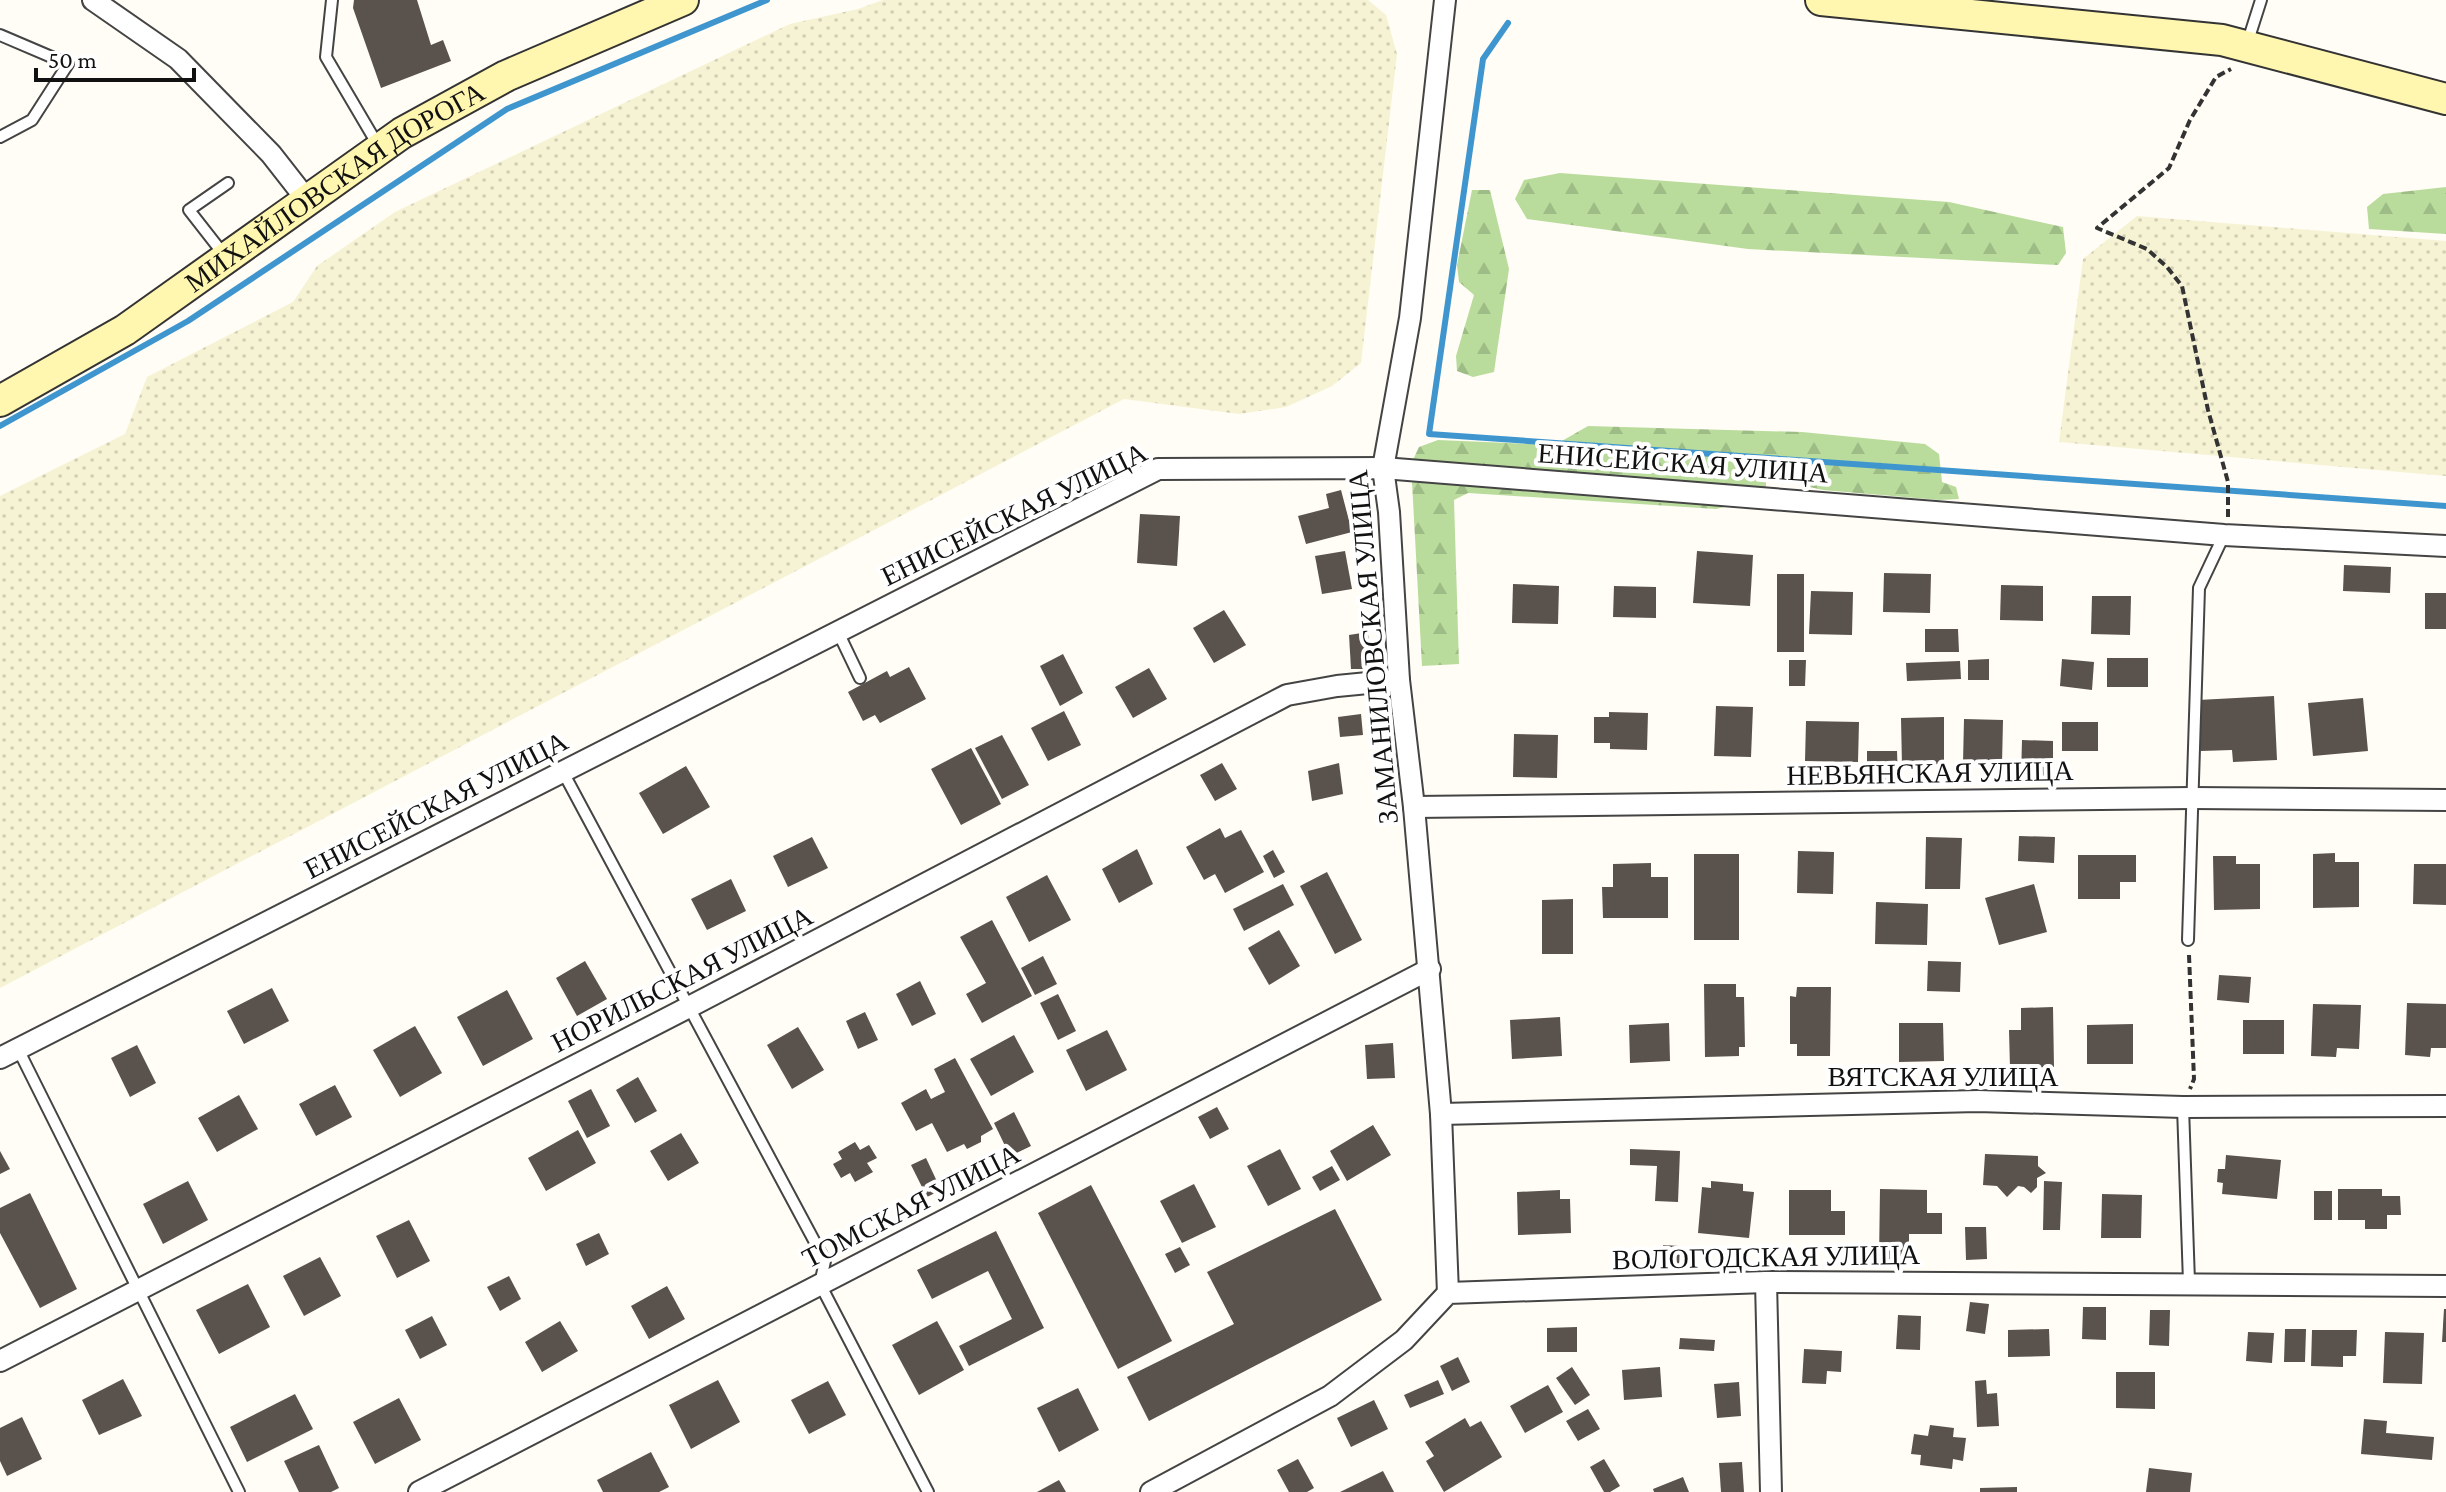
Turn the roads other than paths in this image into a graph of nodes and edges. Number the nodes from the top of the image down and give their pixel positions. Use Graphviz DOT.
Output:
graph roads {
  1 [pos="93,0"];
  2 [pos="332,0"];
  3 [pos="683,0"];
  4 [pos="1445,0"];
  5 [pos="1821,0"];
  6 [pos="2261,0"];
  7 [pos="0,35"];
  8 [pos="2246,46"];
  9 [pos="2446,99"];
  10 [pos="0,137"];
  11 [pos="379,148"];
  12 [pos="228,183"];
  13 [pos="307,200"];
  14 [pos="226,258"];
  15 [pos="0,401"];
  16 [pos="1383,468"];
  17 [pos="2224,535"];
  18 [pos="2446,546"];
  19 [pos="838,632"];
  20 [pos="860,678"];
  21 [pos="1399,680"];
  22 [pos="563,772"];
  23 [pos="2192,798"];
  24 [pos="2446,800"];
  25 [pos="1414,807"];
  26 [pos="2188,940"];
  27 [pos="1430,969"];
  28 [pos="691,1006"];
  29 [pos="9,1054"];
  30 [pos="2446,1106"];
  31 [pos="2183,1107"];
  32 [pos="1441,1114"];
  33 [pos="1766,1282"];
  34 [pos="2189,1282"];
  35 [pos="820,1284"];
  36 [pos="2446,1286"];
  37 [pos="136,1289"];
  38 [pos="1448,1293"];
  39 [pos="0,1361"];
  40 [pos="239,1492"];
  41 [pos="419,1492"];
  42 [pos="928,1492"];
  43 [pos="1151,1492"];
  44 [pos="1771,1492"];
  1 -- 13 [label="street"];
  2 -- 11 [label="lane"];
  3 -- 11 [label="street, МИХАЙЛОВСКАЯ ДОРОГА"];
  4 -- 16 [label="street, ЗАМАНИЛОВСКАЯ УЛИЦА"];
  5 -- 8 [label="street"];
  6 -- 8 [label="lane"];
  7 -- 10 [label="lane"];
  8 -- 9 [label="street"];
  11 -- 13 [label="street, МИХАЙЛОВСКАЯ ДОРОГА"];
  12 -- 14 [label="lane"];
  13 -- 14 [label="street, МИХАЙЛОВСКАЯ ДОРОГА"];
  14 -- 15 [label="street, МИХАЙЛОВСКАЯ ДОРОГА"];
  16 -- 17 [label="street, ЕНИСЕЙСКАЯ УЛИЦА"];
  16 -- 19 [label="street, ЕНИСЕЙСКАЯ УЛИЦА"];
  16 -- 21 [label="street, ЗАМАНИЛОВСКАЯ УЛИЦА"];
  17 -- 18 [label="street, ЕНИСЕЙСКАЯ УЛИЦА"];
  17 -- 23 [label="lane"];
  19 -- 20 [label="lane"];
  19 -- 22 [label="street, ЕНИСЕЙСКАЯ УЛИЦА"];
  21 -- 25 [label="street, ЗАМАНИЛОВСКАЯ УЛИЦА"];
  21 -- 28 [label="street, НОРИЛЬСКАЯ УЛИЦА"];
  22 -- 28 [label="lane"];
  22 -- 29 [label="street, ЕНИСЕЙСКАЯ УЛИЦА"];
  23 -- 24 [label="street, НЕВЬЯНСКАЯ УЛИЦА"];
  23 -- 25 [label="street, НЕВЬЯНСКАЯ УЛИЦА"];
  23 -- 26 [label="lane"];
  25 -- 27 [label="street, ЗАМАНИЛОВСКАЯ УЛИЦА"];
  27 -- 32 [label="street, ЗАМАНИЛОВСКАЯ УЛИЦА"];
  27 -- 35 [label="street, ТОМСКАЯ УЛИЦА"];
  28 -- 35 [label="lane"];
  28 -- 37 [label="street, НОРИЛЬСКАЯ УЛИЦА"];
  29 -- 37 [label="lane"];
  30 -- 31 [label="street, ВЯТСКАЯ УЛИЦА"];
  31 -- 32 [label="street, ВЯТСКАЯ УЛИЦА"];
  31 -- 34 [label="lane"];
  32 -- 38 [label="street, ЗАМАНИЛОВСКАЯ УЛИЦА"];
  33 -- 34 [label="street, ВОЛОГОДСКАЯ УЛИЦА"];
  33 -- 38 [label="street, ВОЛОГОДСКАЯ УЛИЦА"];
  33 -- 44 [label="street"];
  34 -- 36 [label="street, ВОЛОГОДСКАЯ УЛИЦА"];
  35 -- 41 [label="street, ТОМСКАЯ УЛИЦА"];
  35 -- 42 [label="lane"];
  37 -- 39 [label="street, НОРИЛЬСКАЯ УЛИЦА"];
  37 -- 40 [label="lane"];
  38 -- 43 [label="street"];
}
